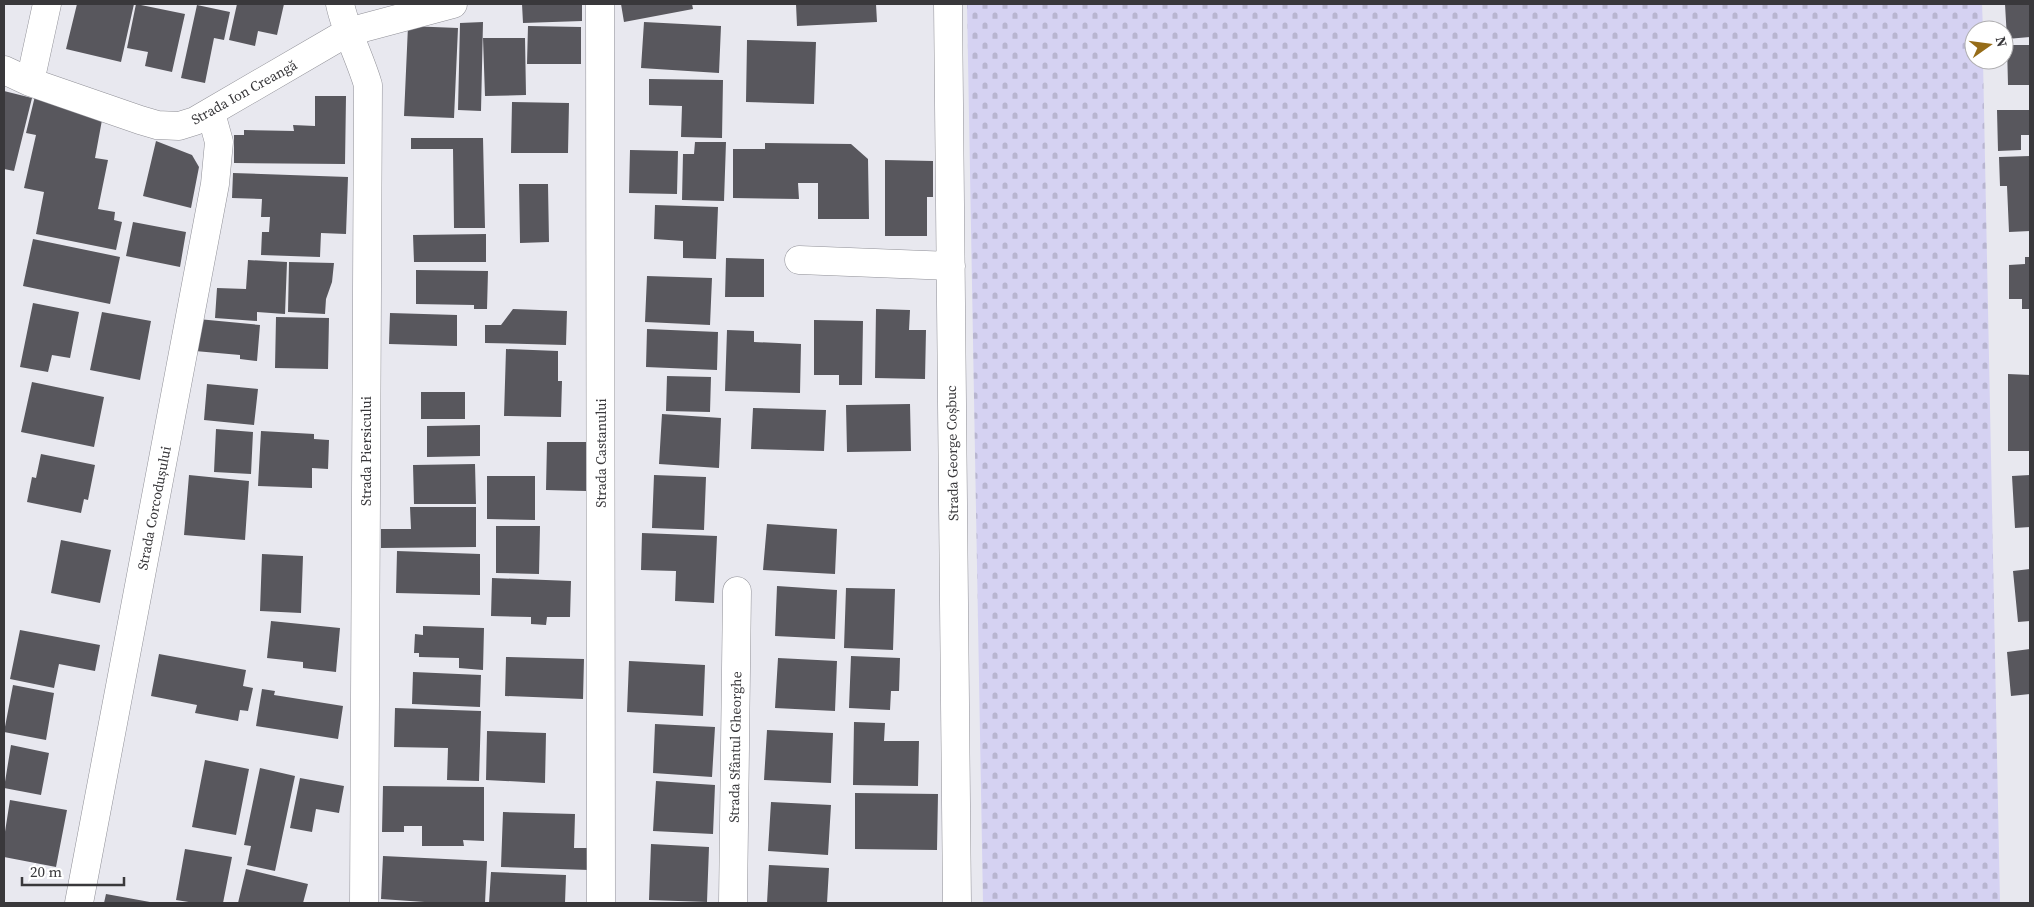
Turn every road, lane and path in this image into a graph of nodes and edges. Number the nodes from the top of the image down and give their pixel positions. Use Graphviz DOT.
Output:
graph roads {
  1 [pos="47,4"];
  2 [pos="340,4"];
  3 [pos="453,4"];
  4 [pos="600,4"];
  5 [pos="948,4"];
  6 [pos="348,32"];
  7 [pos="4,70"];
  8 [pos="30,82"];
  9 [pos="211,113"];
  10 [pos="799,260"];
  11 [pos="951,266"];
  12 [pos="737,591"];
  13 [pos="79,903"];
  14 [pos="364,903"];
  15 [pos="601,903"];
  16 [pos="733,903"];
  17 [pos="957,903"];
  1 -- 8 [label="street"];
  2 -- 6 [label="street, Strada Piersicului"];
  3 -- 6 [label="street, Strada Ion Creangă"];
  4 -- 15 [label="street, Strada Castanului"];
  5 -- 11 [label="street, Strada George Coșbuc"];
  6 -- 9 [label="street, Strada Ion Creangă"];
  6 -- 14 [label="street, Strada Piersicului"];
  7 -- 8 [label="street, Strada Ion Creangă"];
  8 -- 9 [label="street, Strada Ion Creangă"];
  9 -- 13 [label="street, Strada Corcodușului"];
  10 -- 11 [label="street"];
  11 -- 17 [label="street, Strada George Coșbuc"];
  12 -- 16 [label="street, Strada Sfântul Gheorghe"];
}
